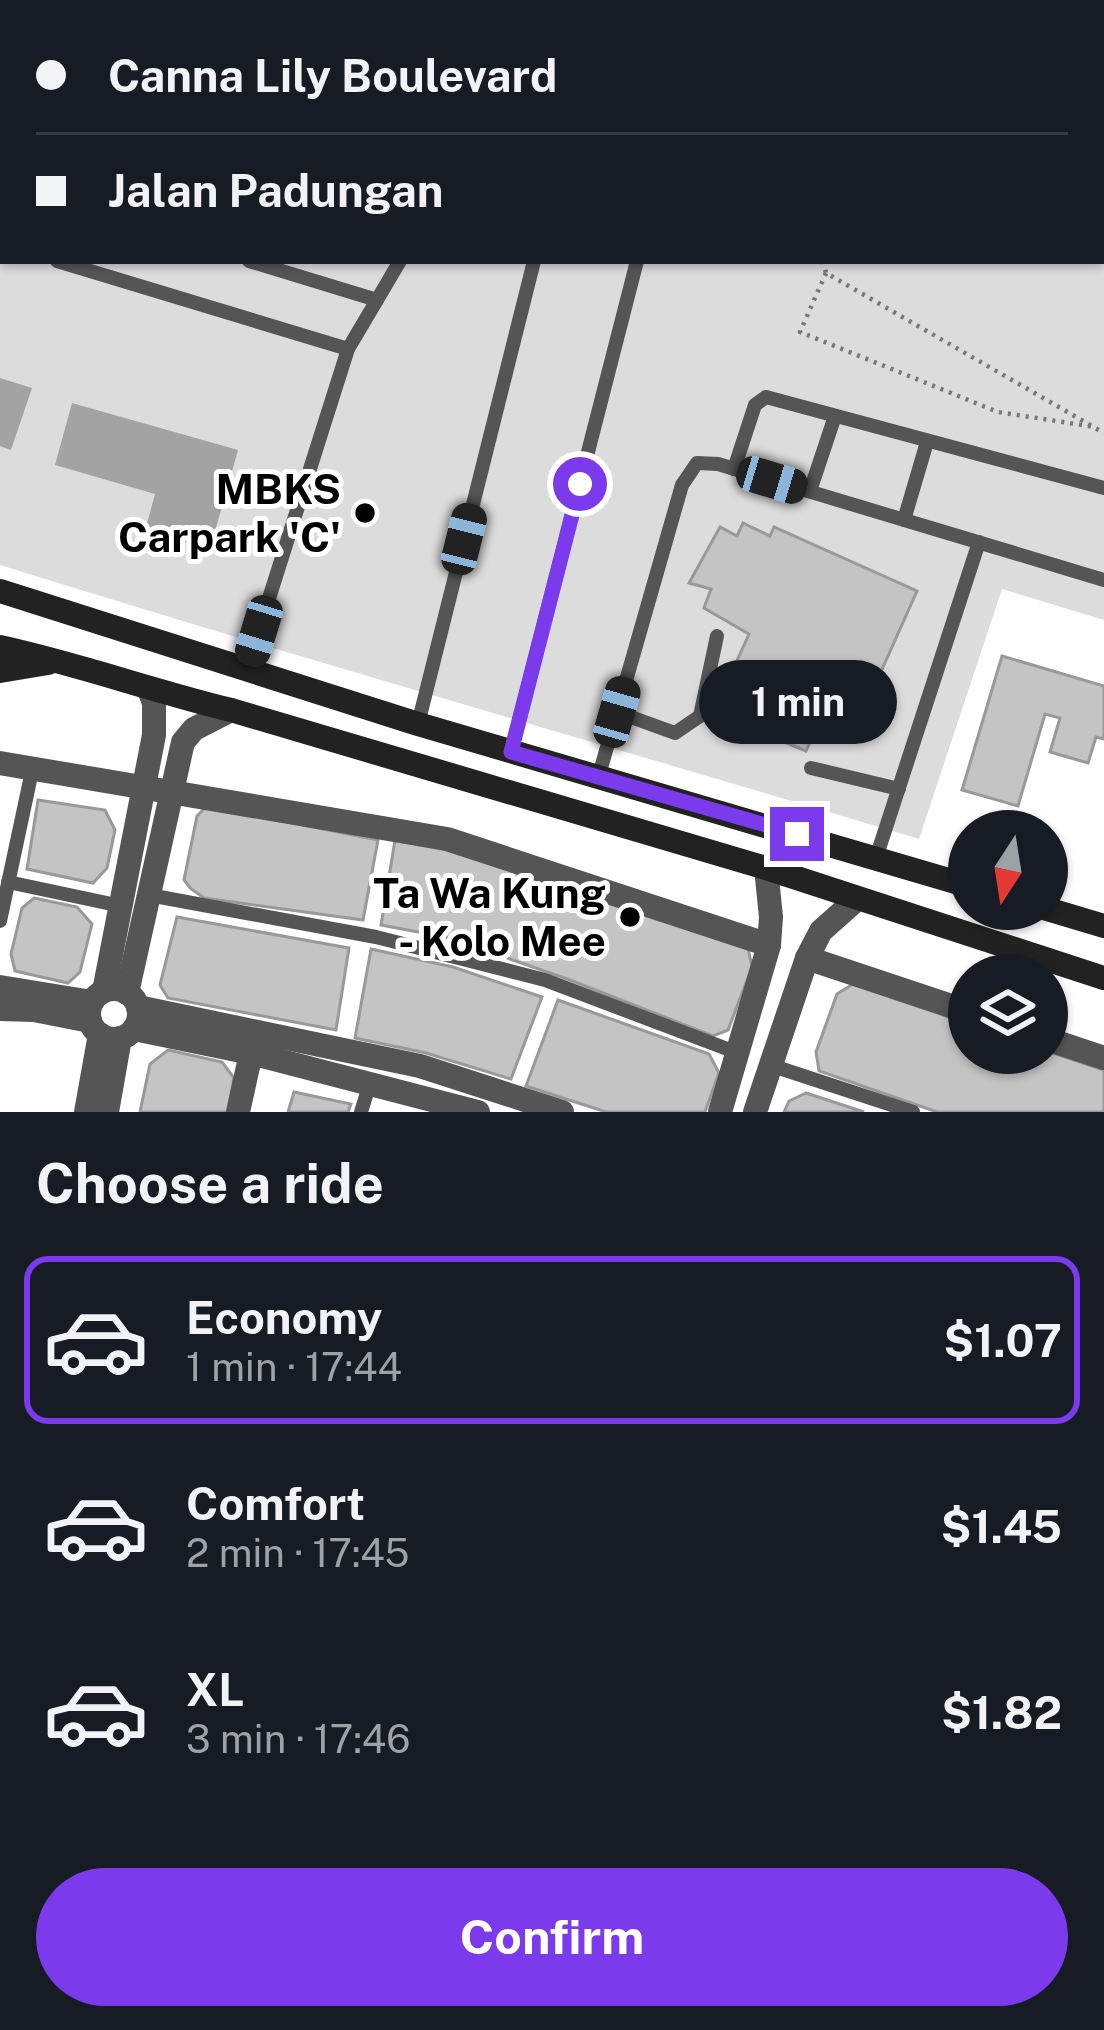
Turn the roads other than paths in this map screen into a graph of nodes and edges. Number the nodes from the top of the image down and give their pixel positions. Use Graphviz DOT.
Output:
graph roads {
  1 [pos="76,264"];
  2 [pos="258,264"];
  3 [pos="398,264"];
  4 [pos="533,264"];
  5 [pos="636,264"];
  6 [pos="377,300"];
  7 [pos="348,349"];
  8 [pos="835,416"];
  9 [pos="927,442"];
  10 [pos="734,469"];
  11 [pos="1104,488"];
  12 [pos="810,491"];
  13 [pos="904,520"];
  14 [pos="980,542"];
  15 [pos="1104,580"];
  16 [pos="0,592"];
  17 [pos="717,636"];
  18 [pos="0,647"];
  19 [pos="62,661"];
  20 [pos="0,671"];
  21 [pos="246,671"];
  22 [pos="149,690"];
  23 [pos="231,710"];
  24 [pos="617,712"];
  25 [pos="418,724"];
  26 [pos="511,752"];
  27 [pos="0,764"];
  28 [pos="812,768"];
  29 [pos="32,771"];
  30 [pos="599,776"];
  31 [pos="145,786"];
  32 [pos="899,789"];
  33 [pos="172,790"];
  34 [pos="7,857"];
  35 [pos="876,858"];
  36 [pos="766,868"];
  37 [pos="948,880"];
  38 [pos="8,882"];
  39 [pos="149,895"];
  40 [pos="857,899"];
  41 [pos="122,906"];
  42 [pos="1068,915"];
  43 [pos="0,921"];
  44 [pos="1104,926"];
  45 [pos="769,945"];
  46 [pos="807,958"];
  47 [pos="1104,978"];
  48 [pos="0,987"];
  49 [pos="948,1005"];
  50 [pos="0,1009"];
  51 [pos="113,1014"];
  52 [pos="1068,1046"];
  53 [pos="250,1053"];
  54 [pos="738,1053"];
  55 [pos="1104,1058"];
  56 [pos="770,1065"];
  57 [pos="370,1083"];
  58 [pos="465,1110"];
  59 [pos="86,1112"];
  60 [pos="106,1112"];
  61 [pos="238,1112"];
  62 [pos="361,1112"];
  63 [pos="562,1112"];
  64 [pos="720,1112"];
  65 [pos="755,1112"];
  66 [pos="913,1112"];
  1 -- 7 [label="lane"];
  2 -- 6 [label="lane"];
  3 -- 6 [label="lane"];
  4 -- 25 [label="lane"];
  5 -- 26 [label="lane"];
  6 -- 7 [label="lane"];
  7 -- 21 [label="lane"];
  8 -- 9 [label="lane"];
  8 -- 10 [label="lane"];
  8 -- 12 [label="lane"];
  9 -- 11 [label="lane"];
  9 -- 13 [label="lane"];
  10 -- 12 [label="lane"];
  10 -- 24 [label="lane"];
  12 -- 13 [label="lane"];
  13 -- 14 [label="lane"];
  14 -- 15 [label="lane"];
  14 -- 32 [label="lane"];
  16 -- 21 [label="main road"];
  17 -- 24 [label="lane"];
  18 -- 19 [label="main road"];
  19 -- 20 [label="main road"];
  19 -- 22 [label="main road"];
  21 -- 25 [label="main road"];
  22 -- 23 [label="main road"];
  22 -- 31 [label="street"];
  23 -- 33 [label="street"];
  23 -- 36 [label="main road"];
  24 -- 30 [label="lane"];
  25 -- 26 [label="main road"];
  26 -- 30 [label="main road"];
  27 -- 29 [label="street"];
  28 -- 32 [label="lane"];
  29 -- 31 [label="street"];
  29 -- 34 [label="lane"];
  30 -- 35 [label="main road"];
  31 -- 33 [label="street"];
  31 -- 41 [label="street"];
  32 -- 35 [label="lane"];
  33 -- 39 [label="street"];
  33 -- 45 [label="street"];
  34 -- 38 [label="lane"];
  35 -- 37 [label="main road"];
  36 -- 40 [label="main road"];
  36 -- 45 [label="street"];
  38 -- 41 [label="lane"];
  38 -- 43 [label="lane"];
  39 -- 51 [label="street"];
  39 -- 54 [label="lane"];
  40 -- 46 [label="street"];
  40 -- 47 [label="main road"];
  41 -- 51 [label="street"];
  42 -- 44 [label="main road"];
  45 -- 54 [label="street"];
  46 -- 49 [label="street"];
  46 -- 56 [label="street"];
  48 -- 51 [label="street"];
  50 -- 51 [label="street"];
  51 -- 53 [label="street"];
  51 -- 59 [label="street"];
  51 -- 60 [label="street"];
  51 -- 63 [label="street"];
  52 -- 55 [label="street"];
  53 -- 57 [label="street"];
  53 -- 61 [label="street"];
  54 -- 64 [label="street"];
  56 -- 65 [label="street"];
  56 -- 66 [label="lane"];
  57 -- 58 [label="street"];
  57 -- 62 [label="lane"];
}
